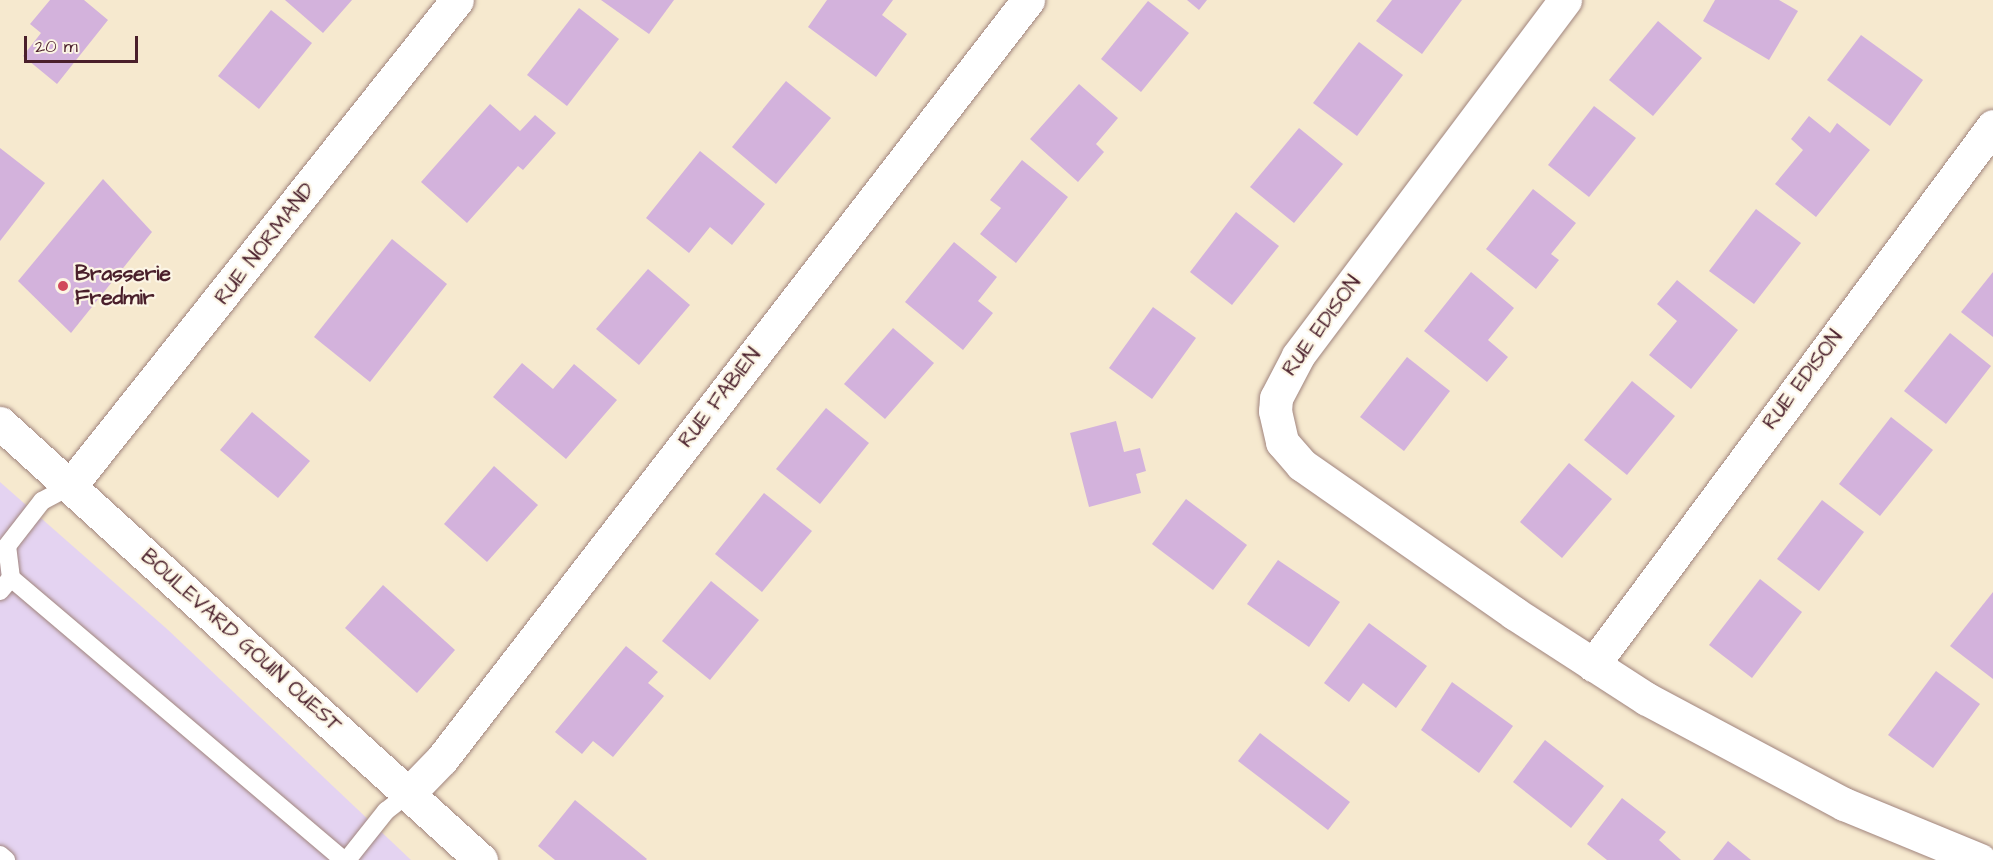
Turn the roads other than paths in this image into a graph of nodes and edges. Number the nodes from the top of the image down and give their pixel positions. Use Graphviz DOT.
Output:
graph roads {
  1 [pos="458,0"];
  2 [pos="1028,0"];
  3 [pos="1565,0"];
  4 [pos="1993,126"];
  5 [pos="0,423"];
  6 [pos="70,486"];
  7 [pos="5,584"];
  8 [pos="1593,665"];
  9 [pos="409,793"];
  10 [pos="0,855"];
  11 [pos="6,860"];
  12 [pos="345,860"];
  13 [pos="481,860"];
  14 [pos="1980,860"];
  1 -- 6 [label="street, RUE NORMAND"];
  2 -- 9 [label="street, RUE FABIEN"];
  3 -- 8 [label="street, RUE EDISON"];
  4 -- 8 [label="street, RUE EDISON"];
  5 -- 6 [label="street, BOULEVARD GOUIN OUEST"];
  6 -- 7 [label="lane"];
  6 -- 9 [label="street, BOULEVARD GOUIN OUEST"];
  7 -- 12 [label="lane"];
  8 -- 14 [label="street, RUE EDISON"];
  9 -- 12 [label="lane"];
  9 -- 13 [label="street, BOULEVARD GOUIN OUEST"];
  10 -- 11 [label="lane"];
}
